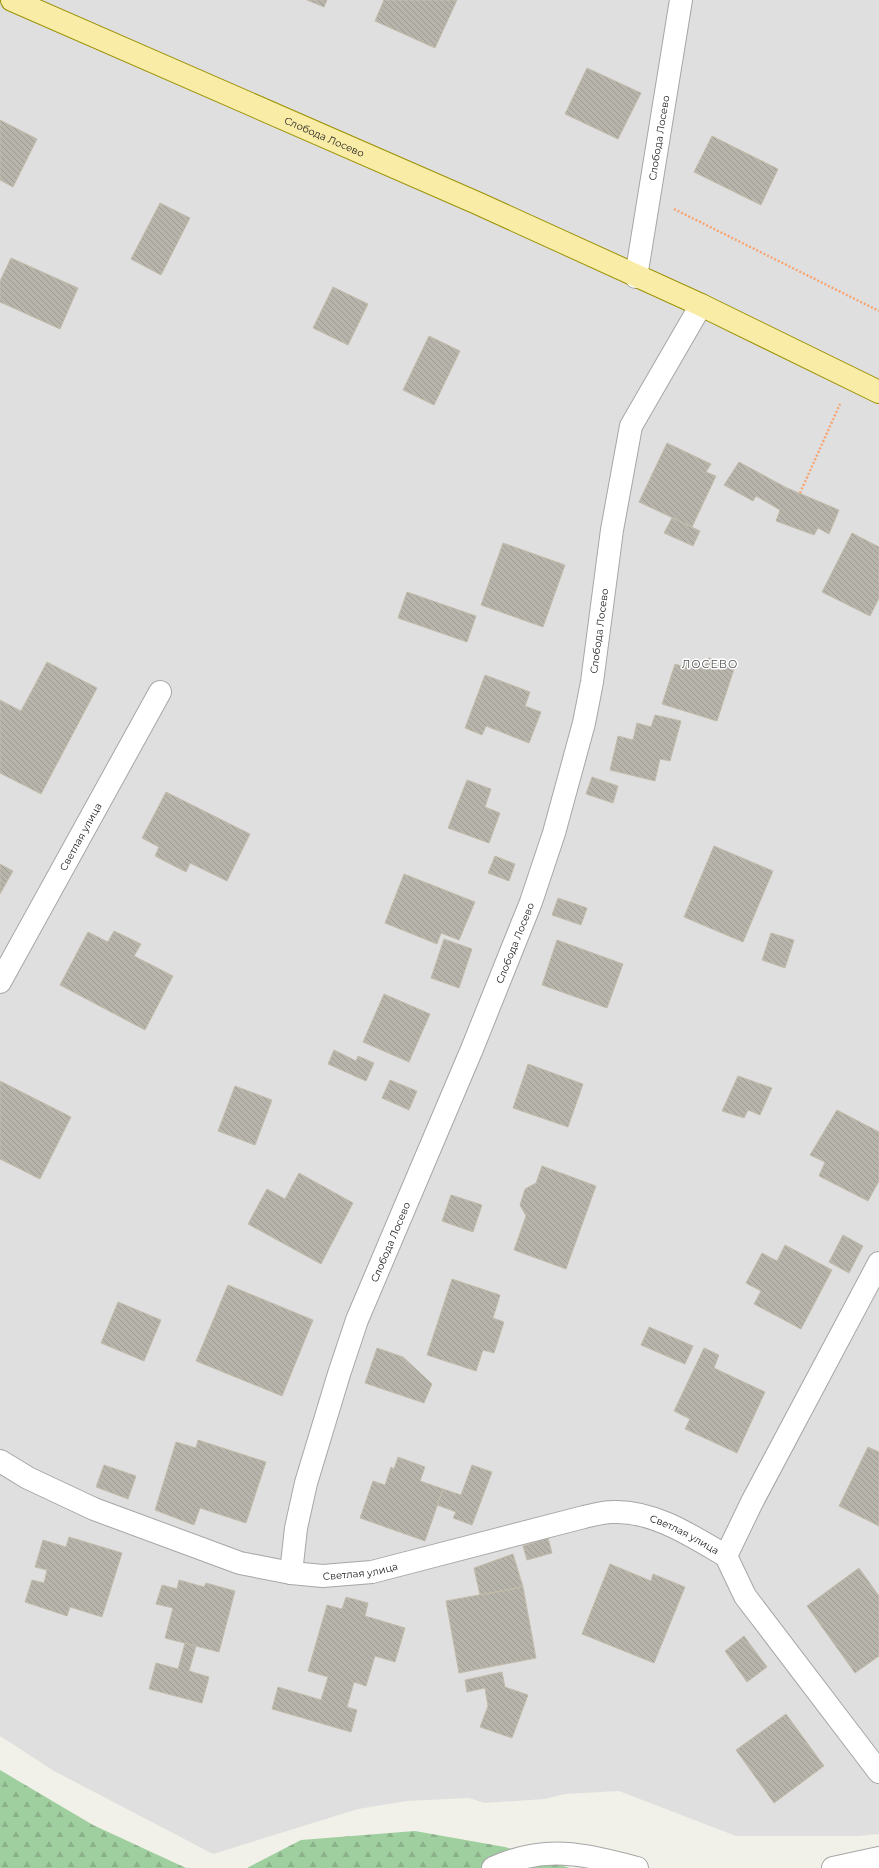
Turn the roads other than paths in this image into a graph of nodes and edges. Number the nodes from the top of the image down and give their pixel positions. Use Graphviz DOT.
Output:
graph roads {
  1 [pos="12,0"];
  2 [pos="681,0"];
  3 [pos="636,276"];
  4 [pos="701,305"];
  5 [pos="879,392"];
  6 [pos="160,692"];
  7 [pos="0,982"];
  8 [pos="879,1263"];
  9 [pos="0,1461"];
  10 [pos="726,1556"];
  11 [pos="291,1573"];
  12 [pos="879,1772"];
  13 [pos="879,1858"];
  14 [pos="493,1868"];
  15 [pos="637,1868"];
  16 [pos="833,1868"];
  1 -- 3 [label="main road, Слобода Лосево"];
  2 -- 3 [label="street, Слобода Лосево"];
  3 -- 4 [label="main road, Слобода Лосево"];
  4 -- 5 [label="main road, Слобода Лосево"];
  4 -- 11 [label="street, Слобода Лосево"];
  6 -- 7 [label="street, Светлая улица"];
  8 -- 10 [label="street, Светлая улица"];
  9 -- 11 [label="street, Светлая улица"];
  10 -- 11 [label="street, Светлая улица"];
  10 -- 12 [label="street, Светлая улица"];
  13 -- 16 [label="street"];
  14 -- 15 [label="street"];
}
